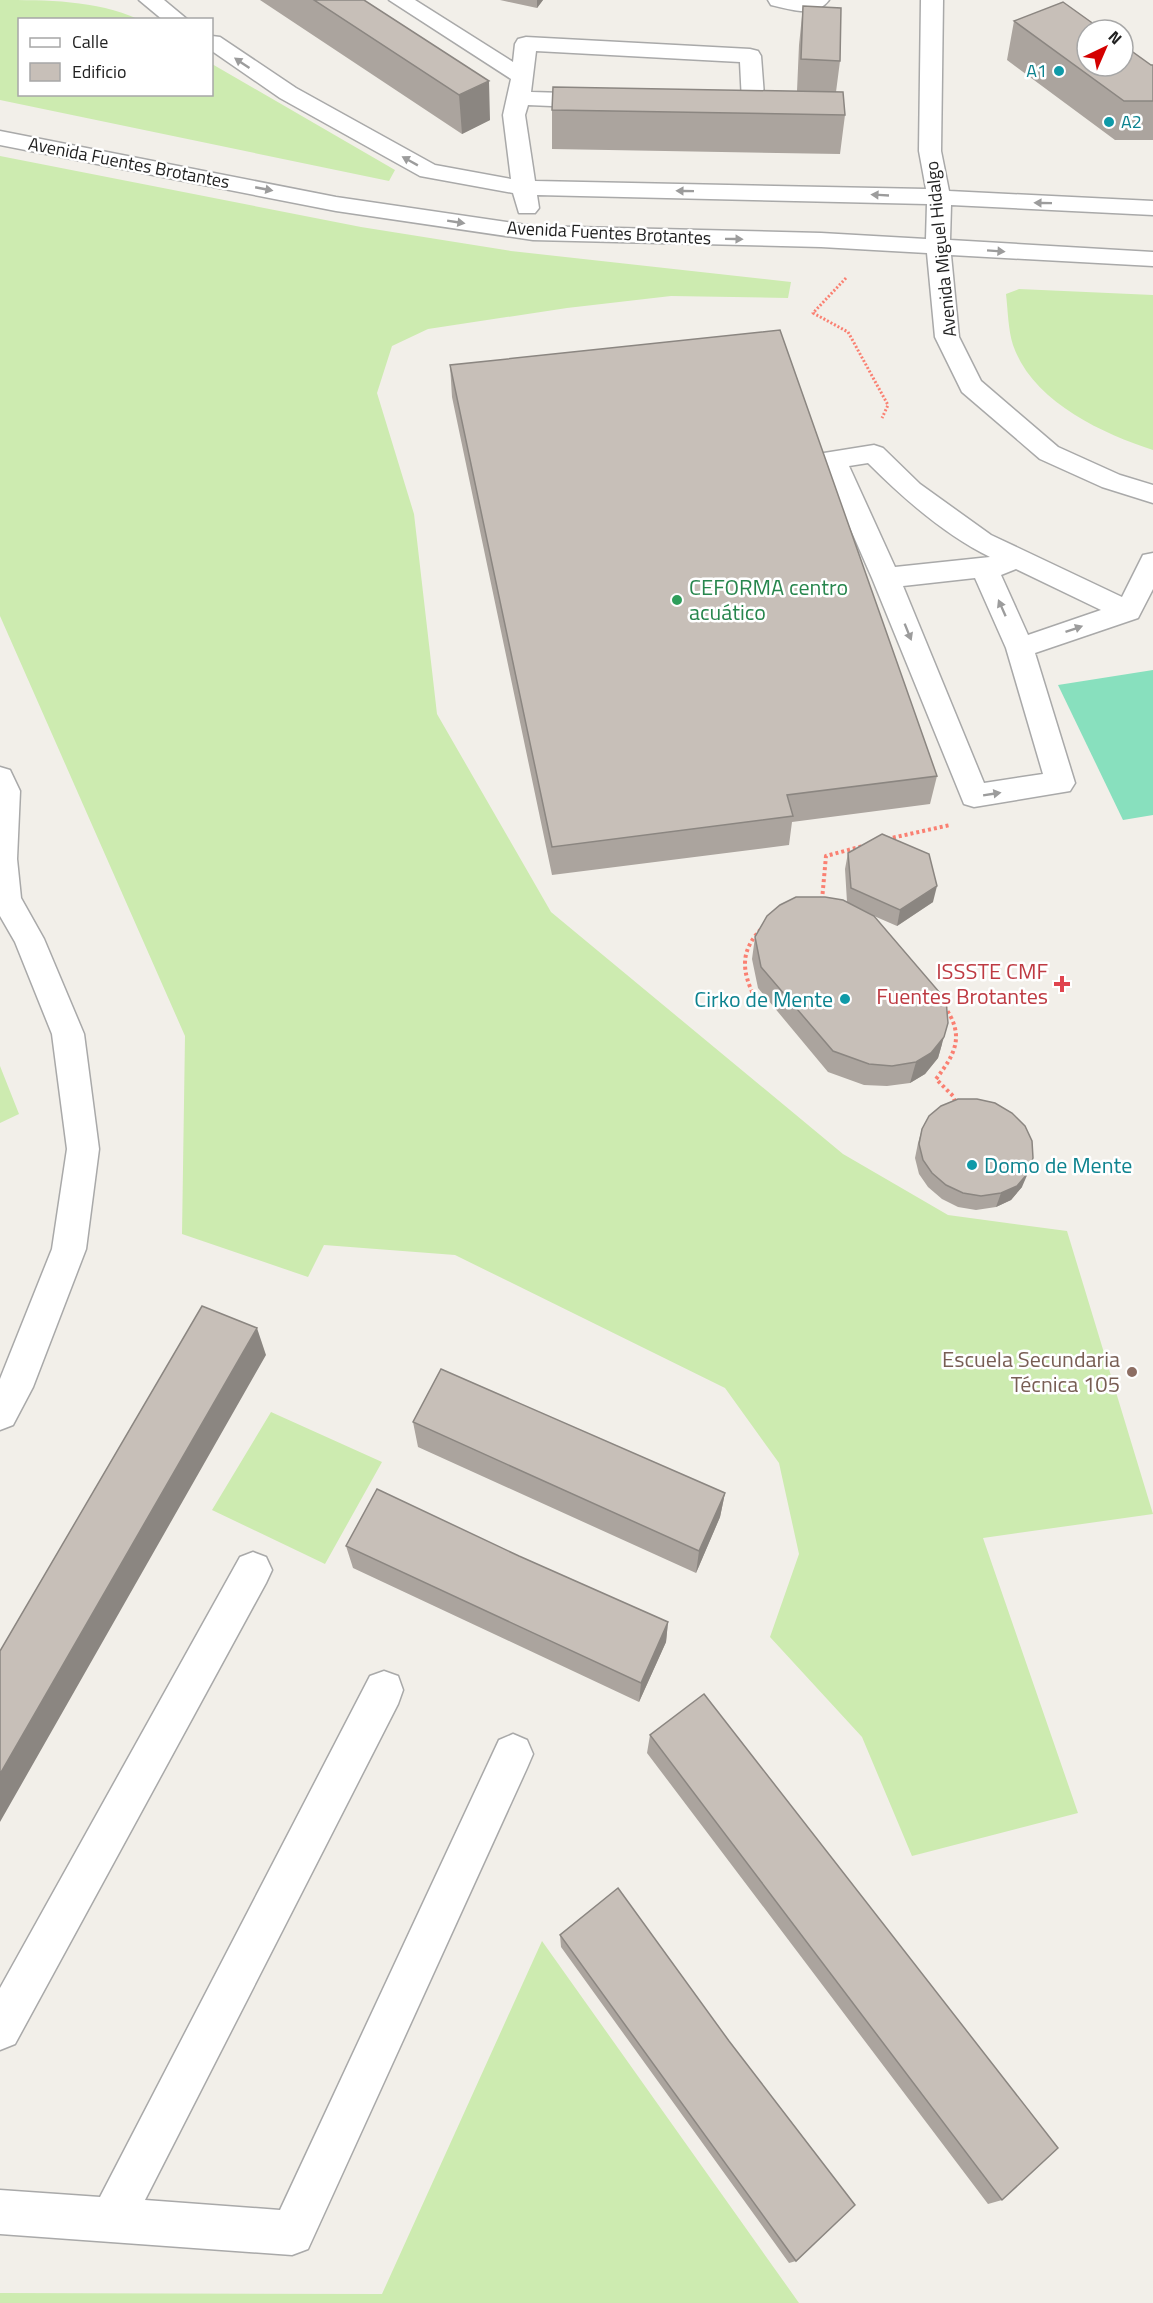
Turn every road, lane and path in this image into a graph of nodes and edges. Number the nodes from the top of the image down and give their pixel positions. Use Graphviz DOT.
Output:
graph roads {
  1 [pos="150,0"];
  2 [pos="400,0"];
  3 [pos="779,0"];
  4 [pos="818,0"];
  5 [pos="932,0"];
  6 [pos="175,18"];
  7 [pos="213,43"];
  8 [pos="521,87"];
  9 [pos="624,103"];
  10 [pos="707,107"];
  11 [pos="0,138"];
  12 [pos="523,188"];
  13 [pos="939,198"];
  14 [pos="1153,208"];
  15 [pos="533,233"];
  16 [pos="938,248"];
  17 [pos="1153,259"];
  18 [pos="823,301"];
  19 [pos="874,454"];
  20 [pos="1153,494"];
  21 [pos="1024,562"];
  22 [pos="1153,562"];
  23 [pos="984,568"];
  24 [pos="886,578"];
  25 [pos="1128,610"];
  26 [pos="1020,648"];
  27 [pos="0,778"];
  28 [pos="974,796"];
  29 [pos="880,841"];
  30 [pos="869,844"];
  31 [pos="1,859"];
  32 [pos="3,893"];
  33 [pos="821,909"];
  34 [pos="765,926"];
  35 [pos="755,998"];
  36 [pos="939,1000"];
  37 [pos="961,1114"];
  38 [pos="0,1413"];
  39 [pos="253,1570"];
  40 [pos="384,1690"];
  41 [pos="513,1754"];
  42 [pos="0,2029"];
  43 [pos="0,2212"];
  44 [pos="113,2218"];
  1 -- 6 [label="street"];
  2 -- 8 [label="street"];
  3 -- 4 [label="street"];
  5 -- 13 [label="street, Avenida Miguel Hidalgo"];
  12 -- 7 [label="street, Avenida Fuentes Brotantes, one-way"];
  8 -- 9 [label="street"];
  8 -- 10 [label="street"];
  8 -- 12 [label="street"];
  11 -- 15 [label="street, Avenida Fuentes Brotantes, one-way"];
  13 -- 12 [label="street, Avenida Fuentes Brotantes, one-way"];
  12 -- 15 [label="street"];
  14 -- 13 [label="street, Avenida Fuentes Brotantes, one-way"];
  13 -- 16 [label="street, Avenida Miguel Hidalgo"];
  15 -- 16 [label="street, Avenida Fuentes Brotantes, one-way"];
  16 -- 17 [label="street, Avenida Fuentes Brotantes, one-way"];
  16 -- 20 [label="street, Avenida Miguel Hidalgo"];
  18 -- 19 [label="path"];
  19 -- 21 [label="street"];
  19 -- 24 [label="street"];
  21 -- 23 [label="street"];
  21 -- 25 [label="street"];
  22 -- 25 [label="street"];
  23 -- 24 [label="street"];
  26 -- 23 [label="street, one-way"];
  24 -- 28 [label="street, one-way"];
  26 -- 25 [label="street, one-way"];
  28 -- 26 [label="street, one-way"];
  27 -- 31 [label="street"];
  28 -- 29 [label="path"];
  30 -- 33 [label="path"];
  31 -- 32 [label="street"];
  32 -- 38 [label="street"];
  34 -- 35 [label="path"];
  36 -- 37 [label="path"];
  39 -- 42 [label="street"];
  40 -- 44 [label="street"];
  41 -- 44 [label="street"];
  43 -- 44 [label="street"];
}
